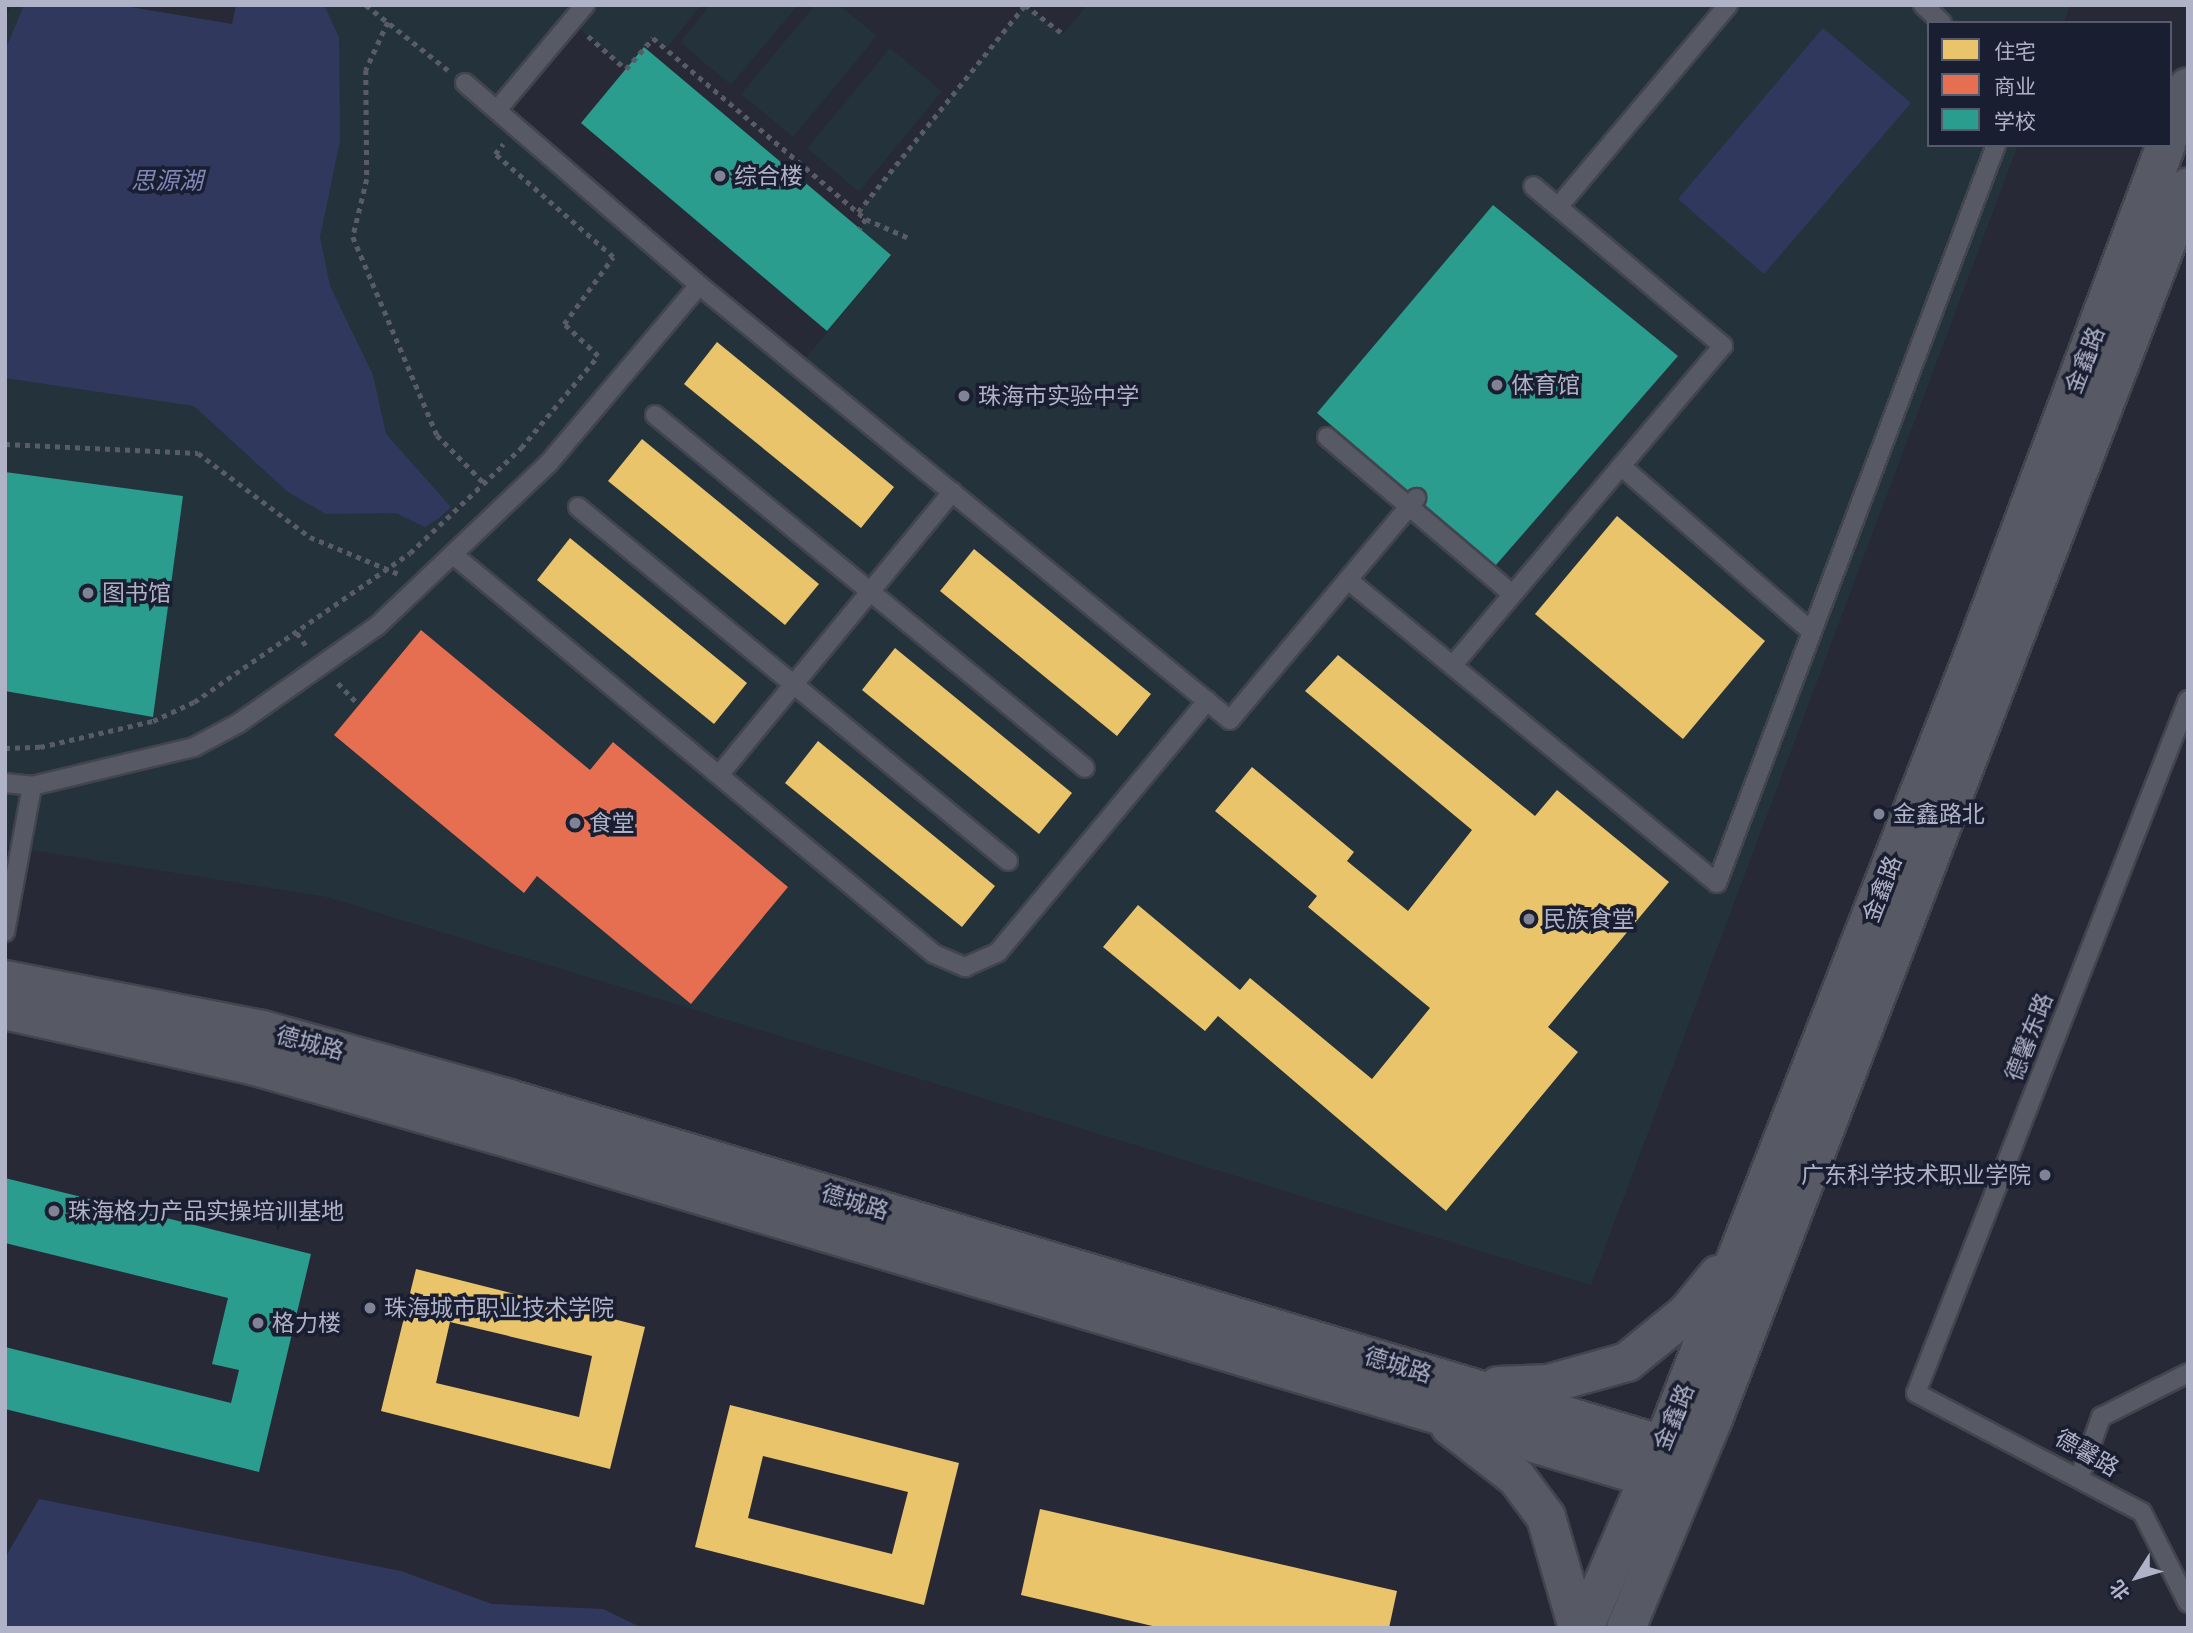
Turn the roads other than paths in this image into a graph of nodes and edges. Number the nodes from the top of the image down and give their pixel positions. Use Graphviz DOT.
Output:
graph roads {
  1 [pos="585,5"];
  2 [pos="1728,5"];
  3 [pos="1923,5"];
  4 [pos="1940,21"];
  5 [pos="465,83"];
  6 [pos="2188,87"];
  7 [pos="497,110"];
  8 [pos="2172,129"];
  9 [pos="1995,147"];
  10 [pos="2165,147"];
  11 [pos="1533,186"];
  12 [pos="2188,187"];
  13 [pos="1558,207"];
  14 [pos="699,285"];
  15 [pos="655,415"];
  16 [pos="1327,437"];
  17 [pos="1621,466"];
  18 [pos="952,492"];
  19 [pos="1413,503"];
  20 [pos="578,507"];
  21 [pos="456,557"];
  22 [pos="1348,580"];
  23 [pos="870,591"];
  24 [pos="1512,594"];
  25 [pos="1812,632"];
  26 [pos="1453,665"];
  27 [pos="793,685"];
  28 [pos="2188,700"];
  29 [pos="1208,701"];
  30 [pos="1085,768"];
  31 [pos="719,775"];
  32 [pos="5,783"];
  33 [pos="32,786"];
  34 [pos="1008,861"];
  35 [pos="5,932"];
  36 [pos="5,980"];
  37 [pos="5,1010"];
  38 [pos="1740,1249"];
  39 [pos="2188,1373"];
  40 [pos="1468,1387"];
  41 [pos="1916,1393"];
  42 [pos="1426,1409"];
  43 [pos="1672,1466"];
  44 [pos="2080,1476"];
  45 [pos="2188,1603"];
  46 [pos="1581,1628"];
  47 [pos="1626,1628"];
  1 -- 7 [label="lane"];
  2 -- 13 [label="lane"];
  3 -- 4 [label="lane"];
  5 -- 7 [label="lane"];
  6 -- 8 [label="street"];
  7 -- 14 [label="lane"];
  9 -- 25 [label="lane"];
  10 -- 38 [label="street, 金鑫路"];
  11 -- 13 [label="lane"];
  12 -- 43 [label="street, 金鑫路"];
  13 -- 17 [label="lane"];
  14 -- 18 [label="lane"];
  14 -- 21 [label="lane"];
  15 -- 23 [label="lane"];
  16 -- 19 [label="lane"];
  17 -- 24 [label="lane"];
  17 -- 25 [label="lane"];
  18 -- 23 [label="lane"];
  18 -- 29 [label="lane"];
  19 -- 22 [label="lane"];
  19 -- 24 [label="lane"];
  20 -- 27 [label="lane"];
  21 -- 31 [label="lane"];
  21 -- 33 [label="lane"];
  22 -- 26 [label="lane"];
  22 -- 29 [label="lane"];
  23 -- 27 [label="lane"];
  23 -- 30 [label="lane"];
  24 -- 26 [label="lane"];
  25 -- 26 [label="lane"];
  27 -- 31 [label="lane"];
  27 -- 34 [label="lane"];
  28 -- 41 [label="lane, 德馨东路"];
  29 -- 31 [label="lane"];
  32 -- 33 [label="lane"];
  33 -- 35 [label="lane"];
  36 -- 40 [label="street, 德城路"];
  37 -- 42 [label="street, 德城路"];
  38 -- 40 [label="street"];
  38 -- 43 [label="street, 金鑫路"];
  39 -- 44 [label="lane"];
  40 -- 43 [label="street, 德城路"];
  41 -- 44 [label="lane, 德馨路"];
  42 -- 43 [label="street, 德城路"];
  42 -- 46 [label="street"];
  43 -- 46 [label="street, 金鑫路"];
  43 -- 47 [label="street, 金鑫路"];
  44 -- 45 [label="lane, 德馨路"];
}
